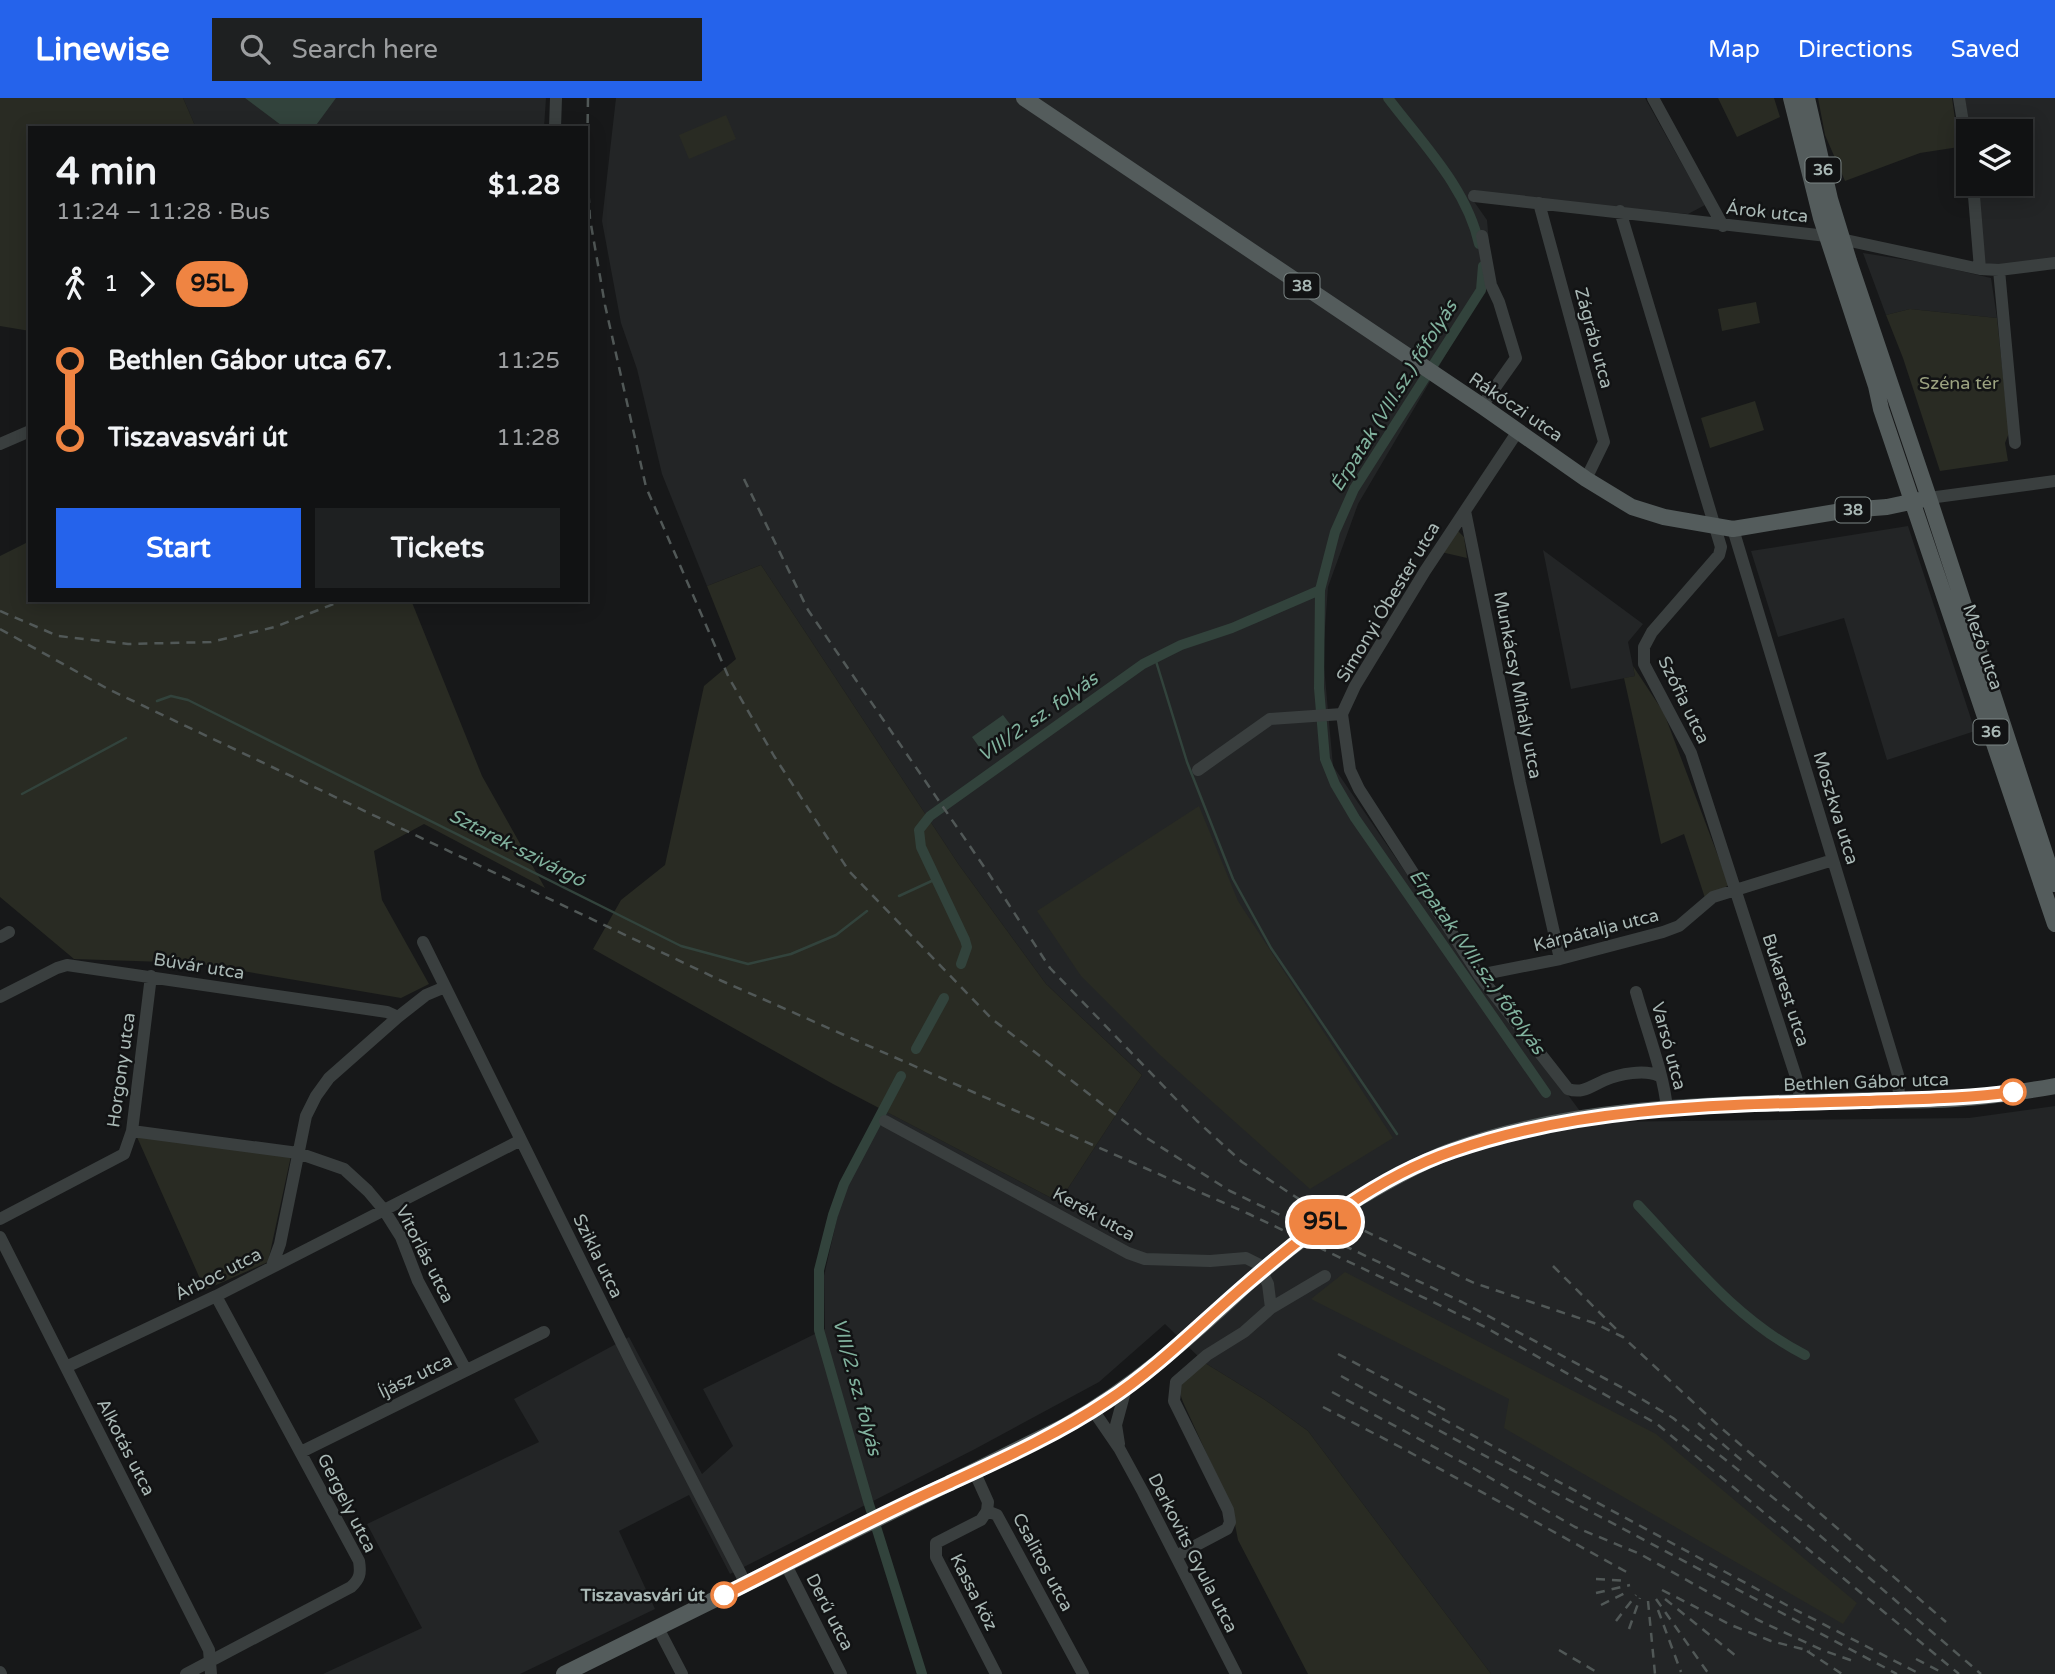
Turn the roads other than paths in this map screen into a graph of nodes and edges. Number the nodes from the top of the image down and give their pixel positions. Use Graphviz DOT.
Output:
graph roads {
  1 [pos="556,98"];
  2 [pos="1024,98"];
  3 [pos="1653,98"];
  4 [pos="1791,98"];
  5 [pos="1807,98"];
  6 [pos="1959,98"];
  7 [pos="1962,119"];
  8 [pos="555,126"];
  9 [pos="1474,196"];
  10 [pos="1974,196"];
  11 [pos="1539,203"];
  12 [pos="1620,211"];
  13 [pos="1723,226"];
  14 [pos="1482,236"];
  15 [pos="1835,239"];
  16 [pos="2055,263"];
  17 [pos="1980,269"];
  18 [pos="1999,270"];
  19 [pos="1482,406"];
  20 [pos="28,431"];
  21 [pos="1518,431"];
  22 [pos="2015,443"];
  23 [pos="0,444"];
  24 [pos="1586,479"];
  25 [pos="2055,481"];
  26 [pos="1921,500"];
  27 [pos="1465,511"];
  28 [pos="1716,527"];
  29 [pos="1734,529"];
  30 [pos="1721,547"];
  31 [pos="1738,547"];
  32 [pos="1342,714"];
  33 [pos="1198,770"];
  34 [pos="1833,860"];
  35 [pos="2055,884"];
  36 [pos="1735,889"];
  37 [pos="2055,924"];
  38 [pos="423,942"];
  39 [pos="1560,959"];
  40 [pos="1479,975"];
  41 [pos="151,976"];
  42 [pos="445,987"];
  43 [pos="1636,992"];
  44 [pos="0,997"];
  45 [pos="398,1017"];
  46 [pos="1660,1076"];
  47 [pos="2055,1086"];
  48 [pos="1899,1099"];
  49 [pos="1801,1102"];
  50 [pos="1667,1110"];
  51 [pos="885,1121"];
  52 [pos="132,1131"];
  53 [pos="521,1140"];
  54 [pos="298,1153"];
  55 [pos="384,1210"];
  56 [pos="0,1219"];
  57 [pos="0,1237"];
  58 [pos="272,1266"];
  59 [pos="1325,1276"];
  60 [pos="216,1296"];
  61 [pos="1271,1308"];
  62 [pos="544,1332"];
  63 [pos="66,1367"];
  64 [pos="466,1370"];
  65 [pos="1126,1388"];
  66 [pos="1093,1409"];
  67 [pos="1119,1448"];
  68 [pos="301,1452"];
  69 [pos="974,1471"];
  70 [pos="987,1511"];
  71 [pos="1176,1556"];
  72 [pos="786,1565"];
  73 [pos="746,1584"];
  74 [pos="659,1628"];
  75 [pos="211,1668"];
  76 [pos="187,1674"];
  77 [pos="565,1674"];
  78 [pos="682,1674"];
  79 [pos="841,1674"];
  80 [pos="996,1674"];
  81 [pos="1083,1674"];
  82 [pos="1236,1674"];
  1 -- 8 [label="street"];
  2 -- 19 [label="main road, Rákóczi utca / 38"];
  3 -- 13 [label="street"];
  4 -- 15 [label="main road, 36"];
  5 -- 15 [label="main road, 36"];
  6 -- 7 [label="street"];
  9 -- 11 [label="street, Árok utca"];
  10 -- 17 [label="street"];
  11 -- 12 [label="street, Árok utca"];
  11 -- 24 [label="street, Zágráb utca"];
  12 -- 13 [label="street, Árok utca"];
  12 -- 28 [label="street"];
  13 -- 15 [label="street, Árok utca"];
  14 -- 19 [label="street"];
  15 -- 17 [label="street, Árok utca"];
  15 -- 26 [label="main road, 36"];
  16 -- 18 [label="street, Árok utca"];
  17 -- 18 [label="street, Árok utca"];
  18 -- 22 [label="street"];
  19 -- 21 [label="main road, Rákóczi utca / 38"];
  20 -- 23 [label="street"];
  21 -- 24 [label="main road, Rákóczi utca / 38"];
  21 -- 27 [label="street"];
  24 -- 28 [label="main road, Rákóczi utca / 38"];
  25 -- 26 [label="street, Rákóczi utca"];
  26 -- 29 [label="main road, Rákóczi utca / 38"];
  26 -- 35 [label="main road, Mező utca / 36"];
  26 -- 37 [label="main road, Mező utca / 36"];
  27 -- 32 [label="street, Simonyi Óbester utca"];
  27 -- 39 [label="street, Munkácsy Mihály utca"];
  28 -- 29 [label="main road, Rákóczi utca / 38"];
  28 -- 30 [label="street"];
  29 -- 31 [label="street, Moszkva utca"];
  30 -- 31 [label="street"];
  30 -- 36 [label="street, Szófia utca"];
  31 -- 34 [label="street, Moszkva utca"];
  32 -- 33 [label="street"];
  32 -- 40 [label="street"];
  34 -- 36 [label="street, Kárpátalja utca"];
  34 -- 48 [label="street, Moszkva utca"];
  36 -- 39 [label="street, Kárpátalja utca"];
  36 -- 49 [label="street, Bukarest utca"];
  38 -- 42 [label="street, Szikla utca"];
  39 -- 40 [label="street, Kárpátalja utca"];
  40 -- 46 [label="street"];
  41 -- 44 [label="street, Búvár utca"];
  41 -- 45 [label="street, Búvár utca"];
  41 -- 52 [label="street, Horgony utca"];
  42 -- 45 [label="street"];
  42 -- 53 [label="street, Szikla utca"];
  43 -- 46 [label="street, Varsó utca"];
  45 -- 54 [label="street"];
  46 -- 50 [label="street, Varsó utca"];
  47 -- 48 [label="main road, Bethlen Gábor utca"];
  48 -- 49 [label="main road, Bethlen Gábor utca"];
  49 -- 50 [label="main road, Bethlen Gábor utca"];
  50 -- 65 [label="main road, Bethlen Gábor utca, bridge"];
  51 -- 61 [label="street, Kerék utca"];
  52 -- 54 [label="street, Vitorlás utca"];
  52 -- 56 [label="street, Horgony utca"];
  53 -- 55 [label="street, Árboc utca"];
  53 -- 73 [label="street, Szikla utca"];
  54 -- 55 [label="street, Vitorlás utca"];
  54 -- 58 [label="street"];
  55 -- 58 [label="street, Árboc utca"];
  55 -- 64 [label="street, Vitorlás utca"];
  57 -- 63 [label="street, Alkotás utca"];
  58 -- 60 [label="street, Árboc utca"];
  59 -- 61 [label="street"];
  60 -- 63 [label="street, Árboc utca"];
  60 -- 68 [label="street, Gergely utca"];
  61 -- 71 [label="street"];
  62 -- 64 [label="street, Íjász utca"];
  63 -- 75 [label="street, Alkotás utca"];
  64 -- 68 [label="street, Íjász utca"];
  65 -- 66 [label="main road"];
  65 -- 67 [label="street, Derkovits Gyula utca"];
  66 -- 67 [label="street, Derkovits Gyula utca"];
  66 -- 69 [label="main road"];
  67 -- 71 [label="street, Derkovits Gyula utca"];
  68 -- 75 [label="street, Gergely utca"];
  69 -- 70 [label="street, Csalitos utca"];
  69 -- 72 [label="main road"];
  70 -- 80 [label="street, Kassa köz"];
  70 -- 81 [label="street, Csalitos utca"];
  71 -- 82 [label="street, Derkovits Gyula utca"];
  72 -- 73 [label="main road"];
  72 -- 79 [label="street, Derű utca"];
  73 -- 74 [label="main road"];
  74 -- 77 [label="main road"];
  74 -- 78 [label="street"];
  75 -- 76 [label="street"];
}
